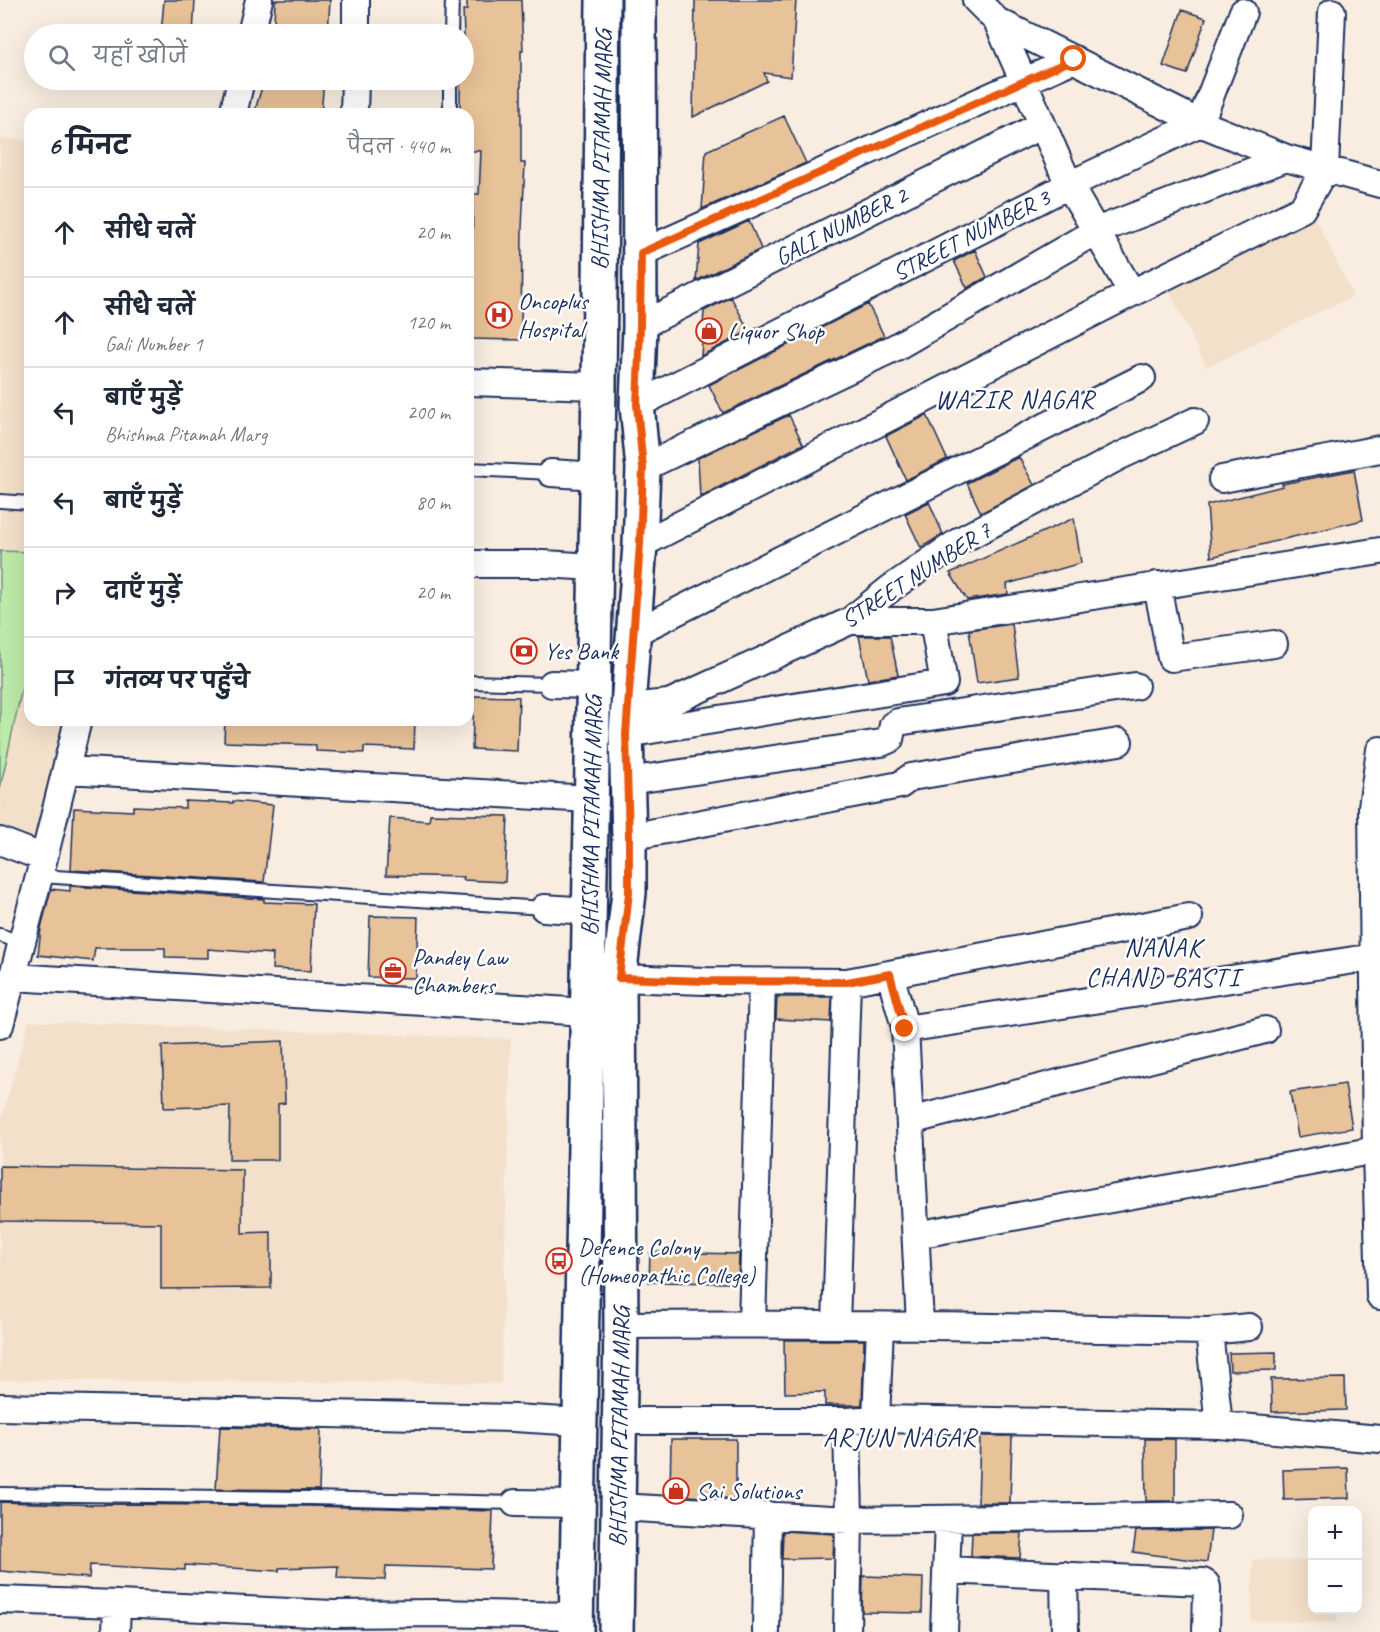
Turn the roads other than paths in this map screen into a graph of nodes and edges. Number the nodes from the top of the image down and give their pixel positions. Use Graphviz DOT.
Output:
graph roads {
  1 [pos="259,0"];
  2 [pos="356,0"];
  3 [pos="452,0"];
  4 [pos="603,0"];
  5 [pos="639,0"];
  6 [pos="975,0"];
  7 [pos="1243,12"];
  8 [pos="1332,12"];
  9 [pos="998,21"];
  10 [pos="253,24"];
  11 [pos="356,24"];
  12 [pos="451,24"];
  13 [pos="1074,59"];
  14 [pos="1023,81"];
  15 [pos="239,90"];
  16 [pos="355,90"];
  17 [pos="450,90"];
  18 [pos="234,108"];
  19 [pos="354,108"];
  20 [pos="450,108"];
  21 [pos="1200,123"];
  22 [pos="1042,125"];
  23 [pos="1286,158"];
  24 [pos="1325,169"];
  25 [pos="1380,184"];
  26 [pos="1069,185"];
  27 [pos="1096,231"];
  28 [pos="641,253"];
  29 [pos="1132,293"];
  30 [pos="640,326"];
  31 [pos="1142,378"];
  32 [pos="474,382"];
  33 [pos="599,386"];
  34 [pos="637,405"];
  35 [pos="1195,421"];
  36 [pos="1380,449"];
  37 [pos="643,468"];
  38 [pos="474,469"];
  39 [pos="551,474"];
  40 [pos="597,476"];
  41 [pos="1222,479"];
  42 [pos="0,501"];
  43 [pos="24,503"];
  44 [pos="640,544"];
  45 [pos="1380,551"];
  46 [pos="474,564"];
  47 [pos="595,567"];
  48 [pos="1157,585"];
  49 [pos="850,621"];
  50 [pos="933,621"];
  51 [pos="634,633"];
  52 [pos="1274,644"];
  53 [pos="474,682"];
  54 [pos="552,684"];
  55 [pos="593,685"];
  56 [pos="1135,686"];
  57 [pos="627,721"];
  58 [pos="77,726"];
  59 [pos="1119,742"];
  60 [pos="1380,750"];
  61 [pos="66,770"];
  62 [pos="628,781"];
  63 [pos="591,799"];
  64 [pos="1376,807"];
  65 [pos="629,837"];
  66 [pos="0,841"];
  67 [pos="42,867"];
  68 [pos="544,908"];
  69 [pos="589,911"];
  70 [pos="1189,917"];
  71 [pos="11,939"];
  72 [pos="1374,957"];
  73 [pos="890,974"];
  74 [pos="13,977"];
  75 [pos="619,978"];
  76 [pos="762,982"];
  77 [pos="847,982"];
  78 [pos="587,1012"];
  79 [pos="0,1025"];
  80 [pos="905,1029"];
  81 [pos="1265,1030"];
  82 [pos="910,1121"];
  83 [pos="1376,1150"];
  84 [pos="915,1235"];
  85 [pos="1380,1296"];
  86 [pos="752,1324"];
  87 [pos="836,1324"];
  88 [pos="621,1325"];
  89 [pos="920,1325"];
  90 [pos="880,1326"];
  91 [pos="1249,1327"];
  92 [pos="1209,1331"];
  93 [pos="0,1407"];
  94 [pos="876,1419"];
  95 [pos="619,1421"];
  96 [pos="847,1421"];
  97 [pos="580,1422"];
  98 [pos="1218,1425"];
  99 [pos="1380,1439"];
  100 [pos="0,1494"];
  101 [pos="515,1503"];
  102 [pos="579,1504"];
  103 [pos="618,1507"];
  104 [pos="768,1515"];
  105 [pos="1229,1515"];
  106 [pos="849,1520"];
  107 [pos="948,1520"];
  108 [pos="947,1570"];
  109 [pos="1064,1575"];
  110 [pos="0,1600"];
  111 [pos="117,1604"];
  112 [pos="227,1620"];
  113 [pos="333,1623"];
  114 [pos="435,1623"];
  115 [pos="577,1624"];
  116 [pos="116,1632"];
  117 [pos="616,1632"];
  118 [pos="766,1632"];
  119 [pos="847,1632"];
  120 [pos="944,1632"];
  121 [pos="1065,1632"];
  122 [pos="1206,1632"];
  1 -- 10 [label="street"];
  2 -- 11 [label="street"];
  3 -- 12 [label="lane"];
  4 -- 33 [label="main road, BHISHMA PITAMAH MARG"];
  5 -- 28 [label="main road, BHISHMA PITAMAH MARG"];
  6 -- 9 [label="street"];
  7 -- 21 [label="street"];
  8 -- 24 [label="street"];
  9 -- 13 [label="street"];
  9 -- 14 [label="street"];
  13 -- 14 [label="street"];
  13 -- 21 [label="street"];
  14 -- 22 [label="street"];
  14 -- 28 [label="street"];
  15 -- 18 [label="street"];
  16 -- 19 [label="street"];
  17 -- 20 [label="lane"];
  21 -- 23 [label="street"];
  21 -- 26 [label="street, STREET NUMBER 3"];
  22 -- 26 [label="street"];
  22 -- 30 [label="street, GALI NUMBER 2"];
  23 -- 24 [label="street"];
  23 -- 27 [label="street"];
  24 -- 25 [label="street"];
  24 -- 29 [label="street"];
  26 -- 27 [label="street"];
  26 -- 34 [label="street, STREET NUMBER 3"];
  27 -- 29 [label="street"];
  27 -- 37 [label="street"];
  28 -- 30 [label="main road, BHISHMA PITAMAH MARG"];
  29 -- 44 [label="street"];
  30 -- 34 [label="main road, BHISHMA PITAMAH MARG"];
  31 -- 51 [label="street"];
  32 -- 33 [label="street"];
  33 -- 40 [label="main road, BHISHMA PITAMAH MARG"];
  34 -- 37 [label="main road, BHISHMA PITAMAH MARG"];
  35 -- 49 [label="street, STREET NUMBER 7"];
  36 -- 41 [label="street"];
  37 -- 44 [label="main road, BHISHMA PITAMAH MARG"];
  38 -- 39 [label="lane"];
  39 -- 40 [label="street"];
  40 -- 47 [label="main road, BHISHMA PITAMAH MARG"];
  42 -- 43 [label="lane"];
  44 -- 51 [label="main road, BHISHMA PITAMAH MARG"];
  45 -- 48 [label="street"];
  46 -- 47 [label="street"];
  47 -- 55 [label="main road, BHISHMA PITAMAH MARG"];
  48 -- 50 [label="street"];
  48 -- 52 [label="street"];
  49 -- 50 [label="street"];
  49 -- 57 [label="street, STREET NUMBER 7"];
  50 -- 57 [label="street"];
  51 -- 57 [label="main road, BHISHMA PITAMAH MARG"];
  53 -- 54 [label="lane"];
  54 -- 55 [label="street"];
  55 -- 63 [label="main road, BHISHMA PITAMAH MARG"];
  56 -- 62 [label="street"];
  57 -- 62 [label="main road, BHISHMA PITAMAH MARG"];
  58 -- 61 [label="street"];
  59 -- 65 [label="street"];
  60 -- 64 [label="street"];
  61 -- 63 [label="street"];
  61 -- 67 [label="street"];
  62 -- 65 [label="main road, BHISHMA PITAMAH MARG"];
  63 -- 69 [label="main road, BHISHMA PITAMAH MARG"];
  64 -- 72 [label="street"];
  65 -- 75 [label="main road, BHISHMA PITAMAH MARG"];
  66 -- 67 [label="street"];
  67 -- 68 [label="lane"];
  67 -- 71 [label="street"];
  68 -- 69 [label="street"];
  69 -- 78 [label="main road, BHISHMA PITAMAH MARG"];
  70 -- 73 [label="street"];
  71 -- 74 [label="street"];
  72 -- 80 [label="street"];
  72 -- 83 [label="street"];
  73 -- 77 [label="street"];
  73 -- 80 [label="street"];
  74 -- 78 [label="street"];
  74 -- 79 [label="street"];
  75 -- 76 [label="street"];
  75 -- 88 [label="main road, BHISHMA PITAMAH MARG"];
  76 -- 77 [label="street"];
  76 -- 86 [label="street"];
  77 -- 87 [label="street"];
  78 -- 97 [label="main road, BHISHMA PITAMAH MARG"];
  80 -- 82 [label="street"];
  81 -- 82 [label="street"];
  82 -- 84 [label="street"];
  83 -- 84 [label="street"];
  83 -- 85 [label="street"];
  84 -- 89 [label="street"];
  86 -- 87 [label="street"];
  86 -- 88 [label="street"];
  87 -- 90 [label="street"];
  88 -- 95 [label="main road, BHISHMA PITAMAH MARG"];
  89 -- 90 [label="street"];
  89 -- 92 [label="street"];
  90 -- 94 [label="street"];
  91 -- 92 [label="street"];
  92 -- 98 [label="street"];
  93 -- 97 [label="street"];
  94 -- 96 [label="street"];
  94 -- 98 [label="street"];
  95 -- 96 [label="street"];
  95 -- 103 [label="main road, BHISHMA PITAMAH MARG"];
  96 -- 106 [label="street"];
  97 -- 102 [label="main road, BHISHMA PITAMAH MARG"];
  98 -- 99 [label="street"];
  100 -- 101 [label="lane"];
  101 -- 102 [label="street"];
  102 -- 115 [label="main road, BHISHMA PITAMAH MARG"];
  103 -- 104 [label="street"];
  103 -- 117 [label="main road, BHISHMA PITAMAH MARG"];
  104 -- 106 [label="street"];
  104 -- 118 [label="street"];
  105 -- 107 [label="street"];
  106 -- 107 [label="street"];
  106 -- 119 [label="street"];
  107 -- 108 [label="street"];
  108 -- 109 [label="street"];
  108 -- 120 [label="street"];
  109 -- 121 [label="street"];
  109 -- 122 [label="street"];
  110 -- 111 [label="street"];
  111 -- 112 [label="street"];
  111 -- 116 [label="street"];
  112 -- 113 [label="street"];
  113 -- 114 [label="street"];
  114 -- 115 [label="street"];
}
